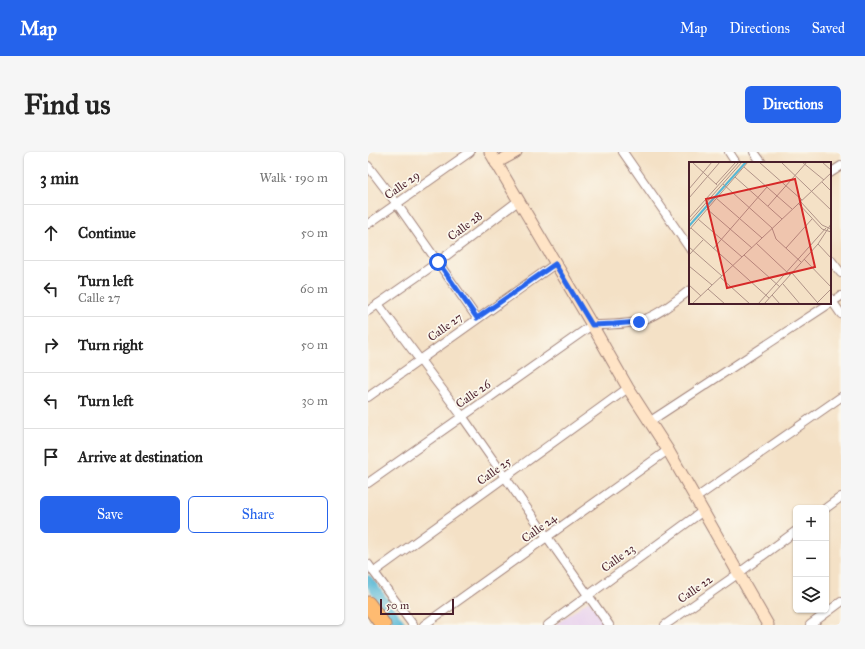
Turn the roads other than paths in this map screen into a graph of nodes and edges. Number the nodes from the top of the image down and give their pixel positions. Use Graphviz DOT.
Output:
graph roads {
  1 [pos="470,152"];
  2 [pos="490,152"];
  3 [pos="516,152"];
  4 [pos="623,152"];
  5 [pos="729,152"];
  6 [pos="754,152"];
  7 [pos="735,162"];
  8 [pos="761,162"];
  9 [pos="496,163"];
  10 [pos="368,166"];
  11 [pos="841,166"];
  12 [pos="831,172"];
  13 [pos="518,201"];
  14 [pos="397,204"];
  15 [pos="368,224"];
  16 [pos="689,249"];
  17 [pos="831,259"];
  18 [pos="438,262"];
  19 [pos="555,264"];
  20 [pos="841,273"];
  21 [pos="689,291"];
  22 [pos="841,296"];
  23 [pos="831,300"];
  24 [pos="378,304"];
  25 [pos="825,304"];
  26 [pos="368,311"];
  27 [pos="841,314"];
  28 [pos="477,318"];
  29 [pos="592,325"];
  30 [pos="421,360"];
  31 [pos="628,388"];
  32 [pos="368,397"];
  33 [pos="841,397"];
  34 [pos="462,416"];
  35 [pos="649,422"];
  36 [pos="668,450"];
  37 [pos="505,478"];
  38 [pos="368,483"];
  39 [pos="841,497"];
  40 [pos="696,498"];
  41 [pos="829,506"];
  42 [pos="703,511"];
  43 [pos="793,533"];
  44 [pos="547,537"];
  45 [pos="368,564"];
  46 [pos="374,572"];
  47 [pos="739,573"];
  48 [pos="587,595"];
  49 [pos="841,602"];
  50 [pos="368,604"];
  51 [pos="383,625"];
  52 [pos="413,625"];
  53 [pos="424,625"];
  54 [pos="548,625"];
  55 [pos="609,625"];
  56 [pos="665,625"];
  57 [pos="768,625"];
  58 [pos="810,625"];
  1 -- 14 [label="street, Calle 29"];
  2 -- 9 [label="street"];
  3 -- 9 [label="street"];
  4 -- 16 [label="street"];
  5 -- 7 [label="street"];
  6 -- 8 [label="street"];
  9 -- 13 [label="street"];
  10 -- 14 [label="street"];
  11 -- 12 [label="street"];
  13 -- 18 [label="street, Calle 28"];
  13 -- 19 [label="street"];
  14 -- 15 [label="street, Calle 29"];
  14 -- 18 [label="street"];
  17 -- 20 [label="street"];
  18 -- 24 [label="street, Calle 28"];
  18 -- 28 [label="street"];
  19 -- 28 [label="street, Calle 27"];
  19 -- 29 [label="street"];
  21 -- 29 [label="street"];
  22 -- 23 [label="street"];
  23 -- 27 [label="street"];
  24 -- 26 [label="street, Calle 28"];
  24 -- 30 [label="street"];
  25 -- 35 [label="street"];
  28 -- 30 [label="street, Calle 27"];
  29 -- 31 [label="street"];
  29 -- 34 [label="street, Calle 26"];
  30 -- 32 [label="street, Calle 27"];
  30 -- 34 [label="street"];
  31 -- 35 [label="street"];
  31 -- 37 [label="street, Calle 25"];
  33 -- 40 [label="street"];
  34 -- 37 [label="street"];
  34 -- 38 [label="street, Calle 26"];
  35 -- 36 [label="street"];
  36 -- 40 [label="street"];
  36 -- 44 [label="street, Calle 24"];
  37 -- 44 [label="street"];
  37 -- 46 [label="street, Calle 25"];
  39 -- 41 [label="street"];
  40 -- 42 [label="street"];
  42 -- 47 [label="street"];
  42 -- 48 [label="street, Calle 23"];
  43 -- 47 [label="street, Calle 22"];
  44 -- 48 [label="street"];
  44 -- 53 [label="street, Calle 24"];
  45 -- 46 [label="street"];
  46 -- 52 [label="street"];
  47 -- 56 [label="street, Calle 22"];
  47 -- 57 [label="street"];
  48 -- 54 [label="street, Calle 23"];
  48 -- 55 [label="street"];
  49 -- 58 [label="street"];
  50 -- 51 [label="highway"];
}
